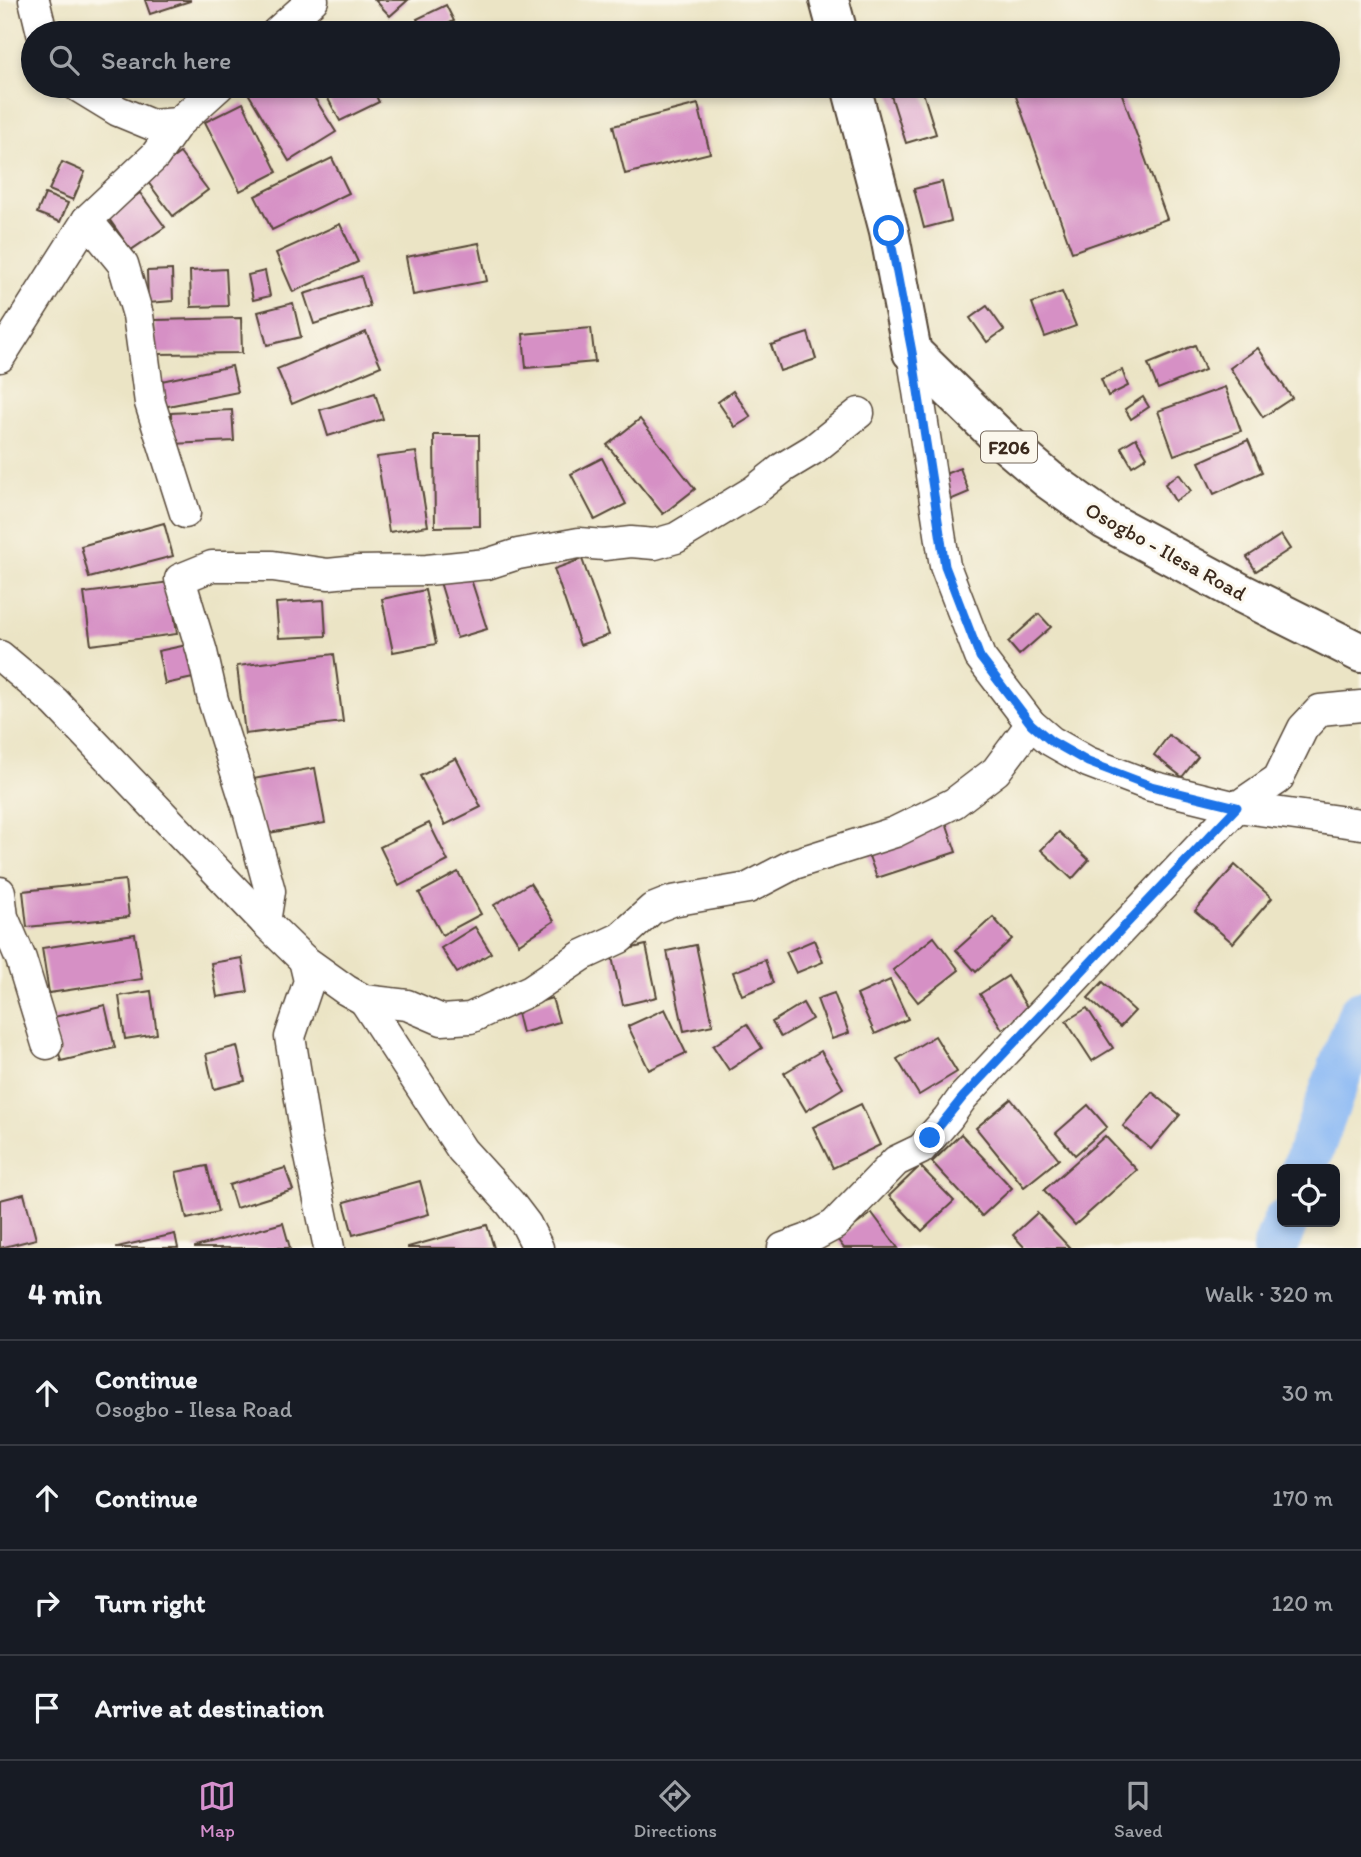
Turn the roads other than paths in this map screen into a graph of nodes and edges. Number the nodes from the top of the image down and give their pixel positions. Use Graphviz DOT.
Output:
graph roads {
  1 [pos="34,0"];
  2 [pos="313,0"];
  3 [pos="829,0"];
  4 [pos="39,21"];
  5 [pos="289,21"];
  6 [pos="835,21"];
  7 [pos="96,98"];
  8 [pos="206,98"];
  9 [pos="854,98"];
  10 [pos="178,123"];
  11 [pos="87,220"];
  12 [pos="912,352"];
  13 [pos="0,357"];
  14 [pos="859,413"];
  15 [pos="185,513"];
  16 [pos="1361,653"];
  17 [pos="0,656"];
  18 [pos="1361,706"];
  19 [pos="1031,724"];
  20 [pos="1237,807"];
  21 [pos="1361,824"];
  22 [pos="0,892"];
  23 [pos="265,922"];
  24 [pos="304,960"];
  25 [pos="364,1000"];
  26 [pos="47,1044"];
  27 [pos="324,1246"];
  28 [pos="538,1248"];
  29 [pos="783,1248"];
  1 -- 4 [label="street"];
  2 -- 5 [label="street"];
  3 -- 6 [label="main road"];
  7 -- 10 [label="street"];
  8 -- 10 [label="street"];
  9 -- 12 [label="main road"];
  10 -- 11 [label="street"];
  11 -- 13 [label="street"];
  11 -- 15 [label="street"];
  12 -- 16 [label="main road, Osogbo - Ilesa Road / F206"];
  12 -- 19 [label="street"];
  14 -- 23 [label="street"];
  17 -- 23 [label="street"];
  18 -- 20 [label="street"];
  19 -- 20 [label="street"];
  19 -- 25 [label="street"];
  20 -- 21 [label="street"];
  20 -- 29 [label="street"];
  22 -- 26 [label="street"];
  23 -- 24 [label="street"];
  24 -- 25 [label="street"];
  24 -- 27 [label="street"];
  25 -- 28 [label="street"];
}
